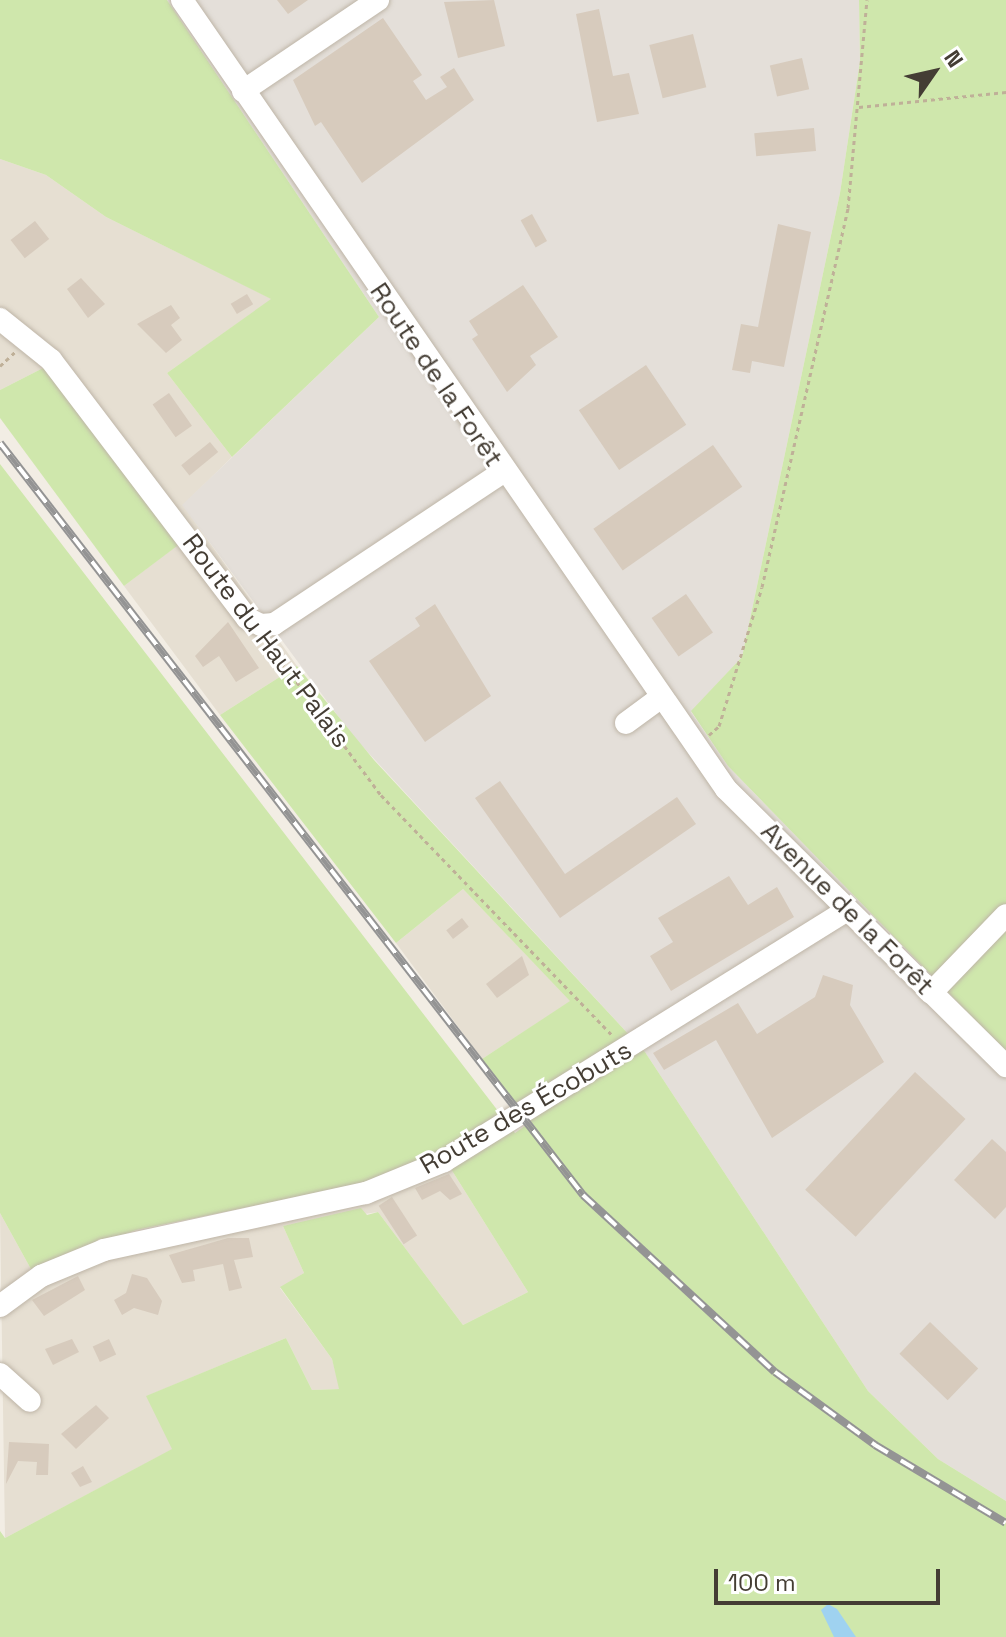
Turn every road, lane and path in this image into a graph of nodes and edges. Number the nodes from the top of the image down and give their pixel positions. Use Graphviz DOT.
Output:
graph roads {
  1 [pos="182,0"];
  2 [pos="378,0"];
  3 [pos="867,0"];
  4 [pos="243,91"];
  5 [pos="1006,92"];
  6 [pos="859,107"];
  7 [pos="0,319"];
  8 [pos="22,342"];
  9 [pos="0,366"];
  10 [pos="503,472"];
  11 [pos="261,625"];
  12 [pos="660,698"];
  13 [pos="626,723"];
  14 [pos="694,747"];
  15 [pos="845,911"];
  16 [pos="1006,915"];
  17 [pos="931,993"];
  18 [pos="627,1050"];
  19 [pos="1006,1066"];
  20 [pos="0,1306"];
  21 [pos="0,1374"];
  22 [pos="30,1401"];
  1 -- 4 [label="street, Route de la Forêt"];
  2 -- 4 [label="street"];
  3 -- 6 [label="path"];
  4 -- 10 [label="street, Route de la Forêt"];
  5 -- 6 [label="path"];
  6 -- 14 [label="path"];
  7 -- 8 [label="street"];
  8 -- 9 [label="path"];
  8 -- 11 [label="street, Route du Haut Palais"];
  10 -- 11 [label="street"];
  10 -- 12 [label="street, Route de la Forêt"];
  11 -- 18 [label="path, Route du Haut Palais"];
  12 -- 13 [label="street"];
  12 -- 14 [label="street, Route de la Forêt"];
  14 -- 15 [label="street, Avenue de la Forêt"];
  15 -- 17 [label="street, Avenue de la Forêt"];
  15 -- 18 [label="street, Route des Écobuts"];
  16 -- 17 [label="street"];
  17 -- 19 [label="street, Avenue de la Forêt"];
  18 -- 20 [label="street, Route des Écobuts"];
  21 -- 22 [label="street"];
}
